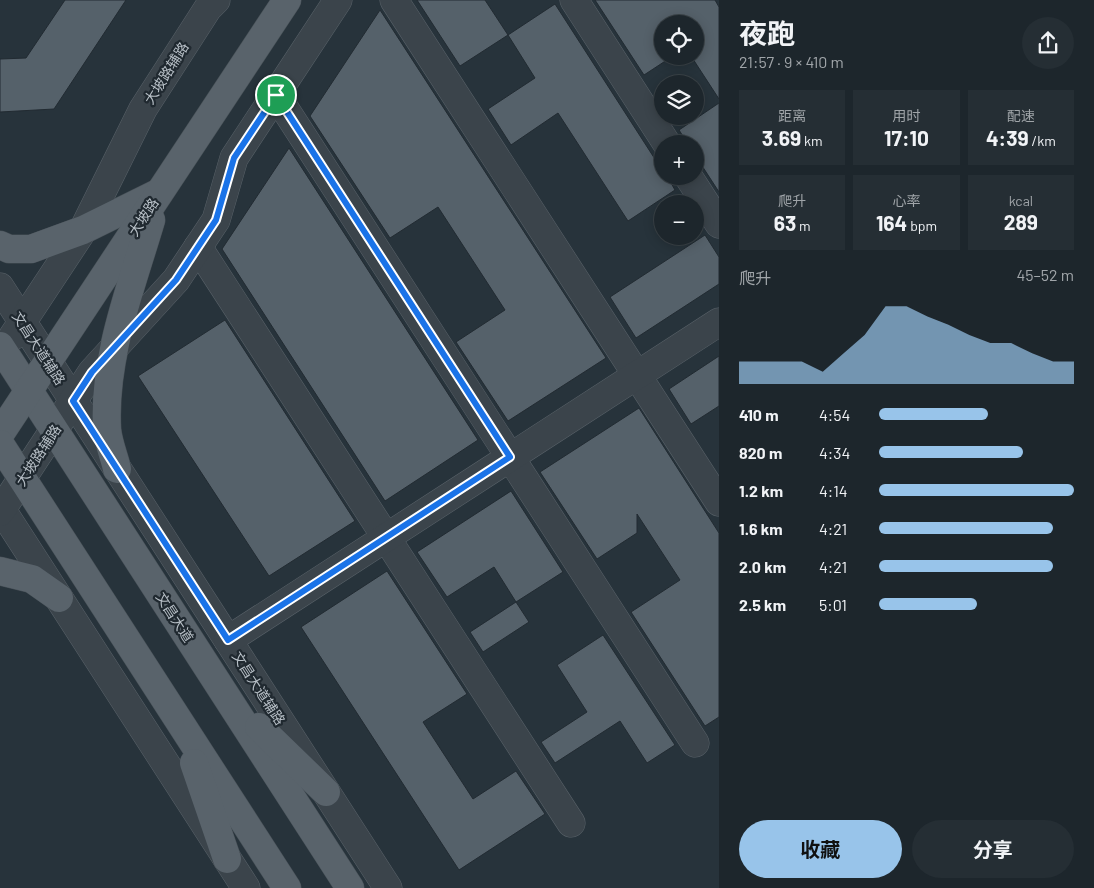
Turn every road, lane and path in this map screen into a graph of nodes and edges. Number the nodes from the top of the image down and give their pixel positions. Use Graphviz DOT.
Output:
graph roads {
  1 [pos="216,0"];
  2 [pos="287,0"];
  3 [pos="338,0"];
  4 [pos="394,0"];
  5 [pos="574,0"];
  6 [pos="276,95"];
  7 [pos="661,135"];
  8 [pos="694,185"];
  9 [pos="159,193"];
  10 [pos="719,224"];
  11 [pos="83,230"];
  12 [pos="0,246"];
  13 [pos="198,247"];
  14 [pos="0,287"];
  15 [pos="23,322"];
  16 [pos="719,322"];
  17 [pos="113,350"];
  18 [pos="1,351"];
  19 [pos="48,361"];
  20 [pos="637,375"];
  21 [pos="29,391"];
  22 [pos="73,401"];
  23 [pos="54,430"];
  24 [pos="0,434"];
  25 [pos="0,444"];
  26 [pos="510,457"];
  27 [pos="118,469"];
  28 [pos="22,478"];
  29 [pos="719,502"];
  30 [pos="1,510"];
  31 [pos="386,537"];
  32 [pos="0,571"];
  33 [pos="59,598"];
  34 [pos="228,640"];
  35 [pos="224,692"];
  36 [pos="181,724"];
  37 [pos="694,743"];
  38 [pos="326,792"];
  39 [pos="571,823"];
  40 [pos="227,859"];
  41 [pos="246,888"];
  42 [pos="287,888"];
  43 [pos="350,888"];
  44 [pos="388,888"];
  1 -- 11 [label="street, 大坡路辅路"];
  2 -- 9 [label="main road, 大坡路"];
  3 -- 6 [label="street, 大坡路辅路"];
  4 -- 20 [label="street"];
  5 -- 7 [label="street"];
  6 -- 13 [label="street, 大坡路辅路"];
  6 -- 26 [label="street"];
  8 -- 10 [label="street"];
  9 -- 11 [label="main road"];
  9 -- 17 [label="main road"];
  9 -- 19 [label="main road, 大坡路"];
  11 -- 12 [label="main road"];
  11 -- 15 [label="street, 大坡路辅路"];
  13 -- 17 [label="street, 大坡路辅路"];
  13 -- 31 [label="street"];
  14 -- 15 [label="street, 文昌大道辅路"];
  15 -- 18 [label="street, 大坡路辅路"];
  15 -- 19 [label="street, 文昌大道辅路"];
  16 -- 20 [label="street"];
  17 -- 22 [label="street, 大坡路辅路"];
  17 -- 27 [label="main road"];
  18 -- 21 [label="main road, 文昌大道"];
  19 -- 21 [label="main road, 大坡路"];
  19 -- 22 [label="street, 文昌大道辅路"];
  20 -- 26 [label="street"];
  20 -- 29 [label="street"];
  21 -- 23 [label="main road, 文昌大道"];
  21 -- 24 [label="main road, 大坡路"];
  22 -- 23 [label="street, 大坡路辅路"];
  22 -- 27 [label="street, 文昌大道辅路"];
  23 -- 28 [label="street, 大坡路辅路"];
  23 -- 35 [label="main road, 文昌大道"];
  25 -- 28 [label="main road"];
  26 -- 31 [label="street"];
  26 -- 37 [label="street"];
  27 -- 34 [label="street, 文昌大道辅路"];
  28 -- 30 [label="street, 大坡路辅路"];
  28 -- 36 [label="main road"];
  30 -- 33 [label="street"];
  31 -- 34 [label="street"];
  31 -- 39 [label="street"];
  32 -- 33 [label="main road"];
  33 -- 40 [label="street"];
  34 -- 38 [label="street, 文昌大道辅路"];
  35 -- 38 [label="main road"];
  35 -- 43 [label="main road, 文昌大道"];
  36 -- 40 [label="main road"];
  36 -- 42 [label="main road"];
  38 -- 44 [label="street, 文昌大道辅路"];
  40 -- 41 [label="street"];
}
